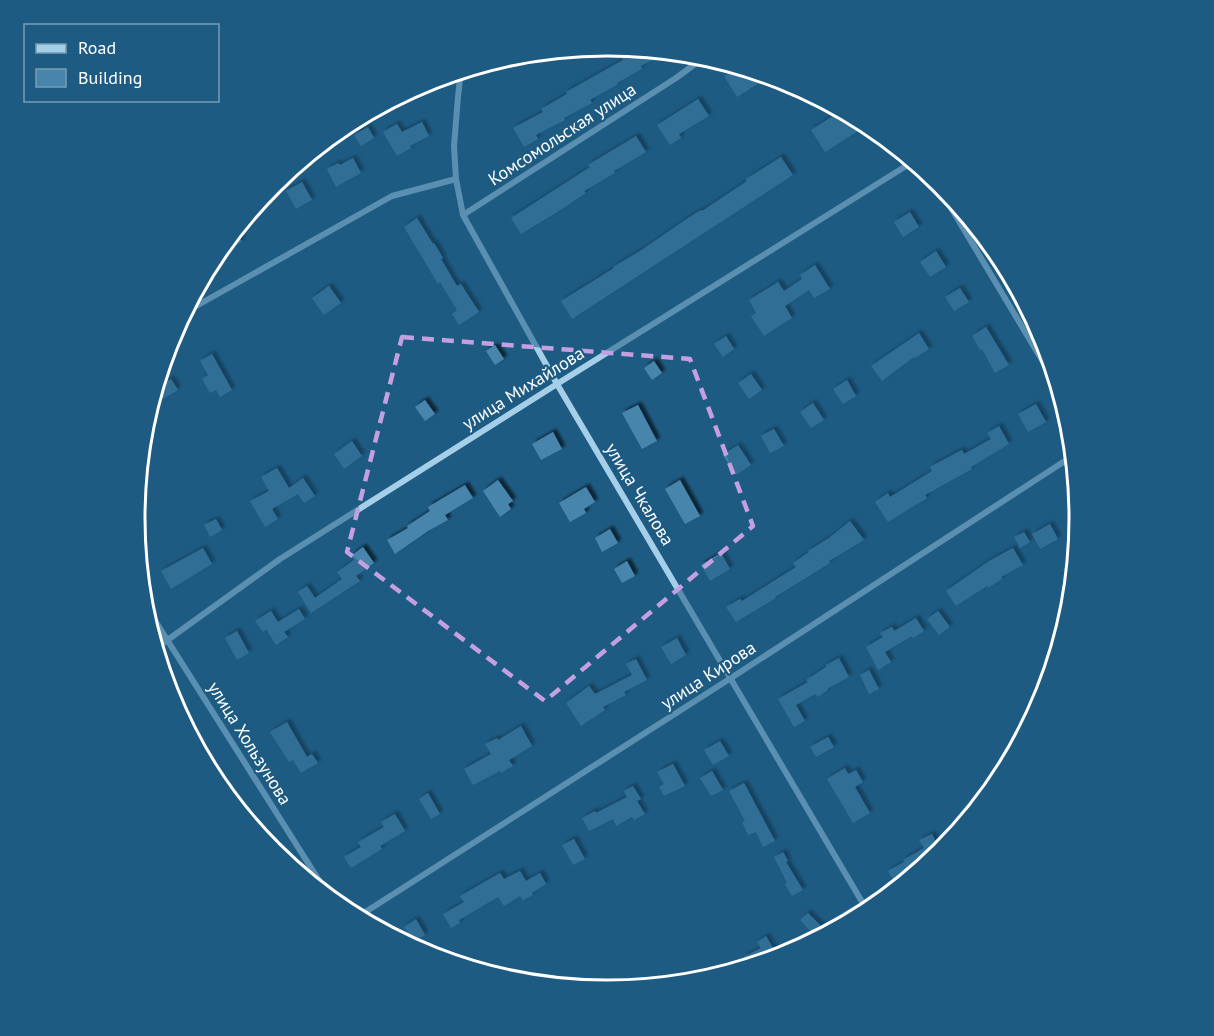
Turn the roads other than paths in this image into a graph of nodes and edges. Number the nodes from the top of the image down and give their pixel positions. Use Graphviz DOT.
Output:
graph roads {
  1 [pos="695,64"];
  2 [pos="460,79"];
  3 [pos="907,166"];
  4 [pos="456,179"];
  5 [pos="953,210"];
  6 [pos="463,215"];
  7 [pos="196,306"];
  8 [pos="1041,358"];
  9 [pos="557,384"];
  10 [pos="1066,460"];
  11 [pos="156,623"];
  12 [pos="168,641"];
  13 [pos="162,645"];
  14 [pos="731,678"];
  15 [pos="319,880"];
  16 [pos="863,904"];
  17 [pos="365,912"];
  1 -- 6 [label="street, Комсомольская улица"];
  2 -- 4 [label="street, улица Чкалова"];
  3 -- 9 [label="street, улица Михайлова"];
  4 -- 6 [label="street, улица Чкалова"];
  4 -- 7 [label="street"];
  5 -- 8 [label="street"];
  6 -- 9 [label="street, улица Чкалова"];
  9 -- 12 [label="street, улица Михайлова"];
  9 -- 14 [label="street, улица Чкалова"];
  10 -- 14 [label="street, улица Кирова"];
  11 -- 12 [label="street, улица Хользунова"];
  12 -- 13 [label="street, улица Михайлова"];
  12 -- 15 [label="street, улица Хользунова"];
  14 -- 16 [label="street, улица Чкалова"];
  14 -- 17 [label="street, улица Кирова"];
}
